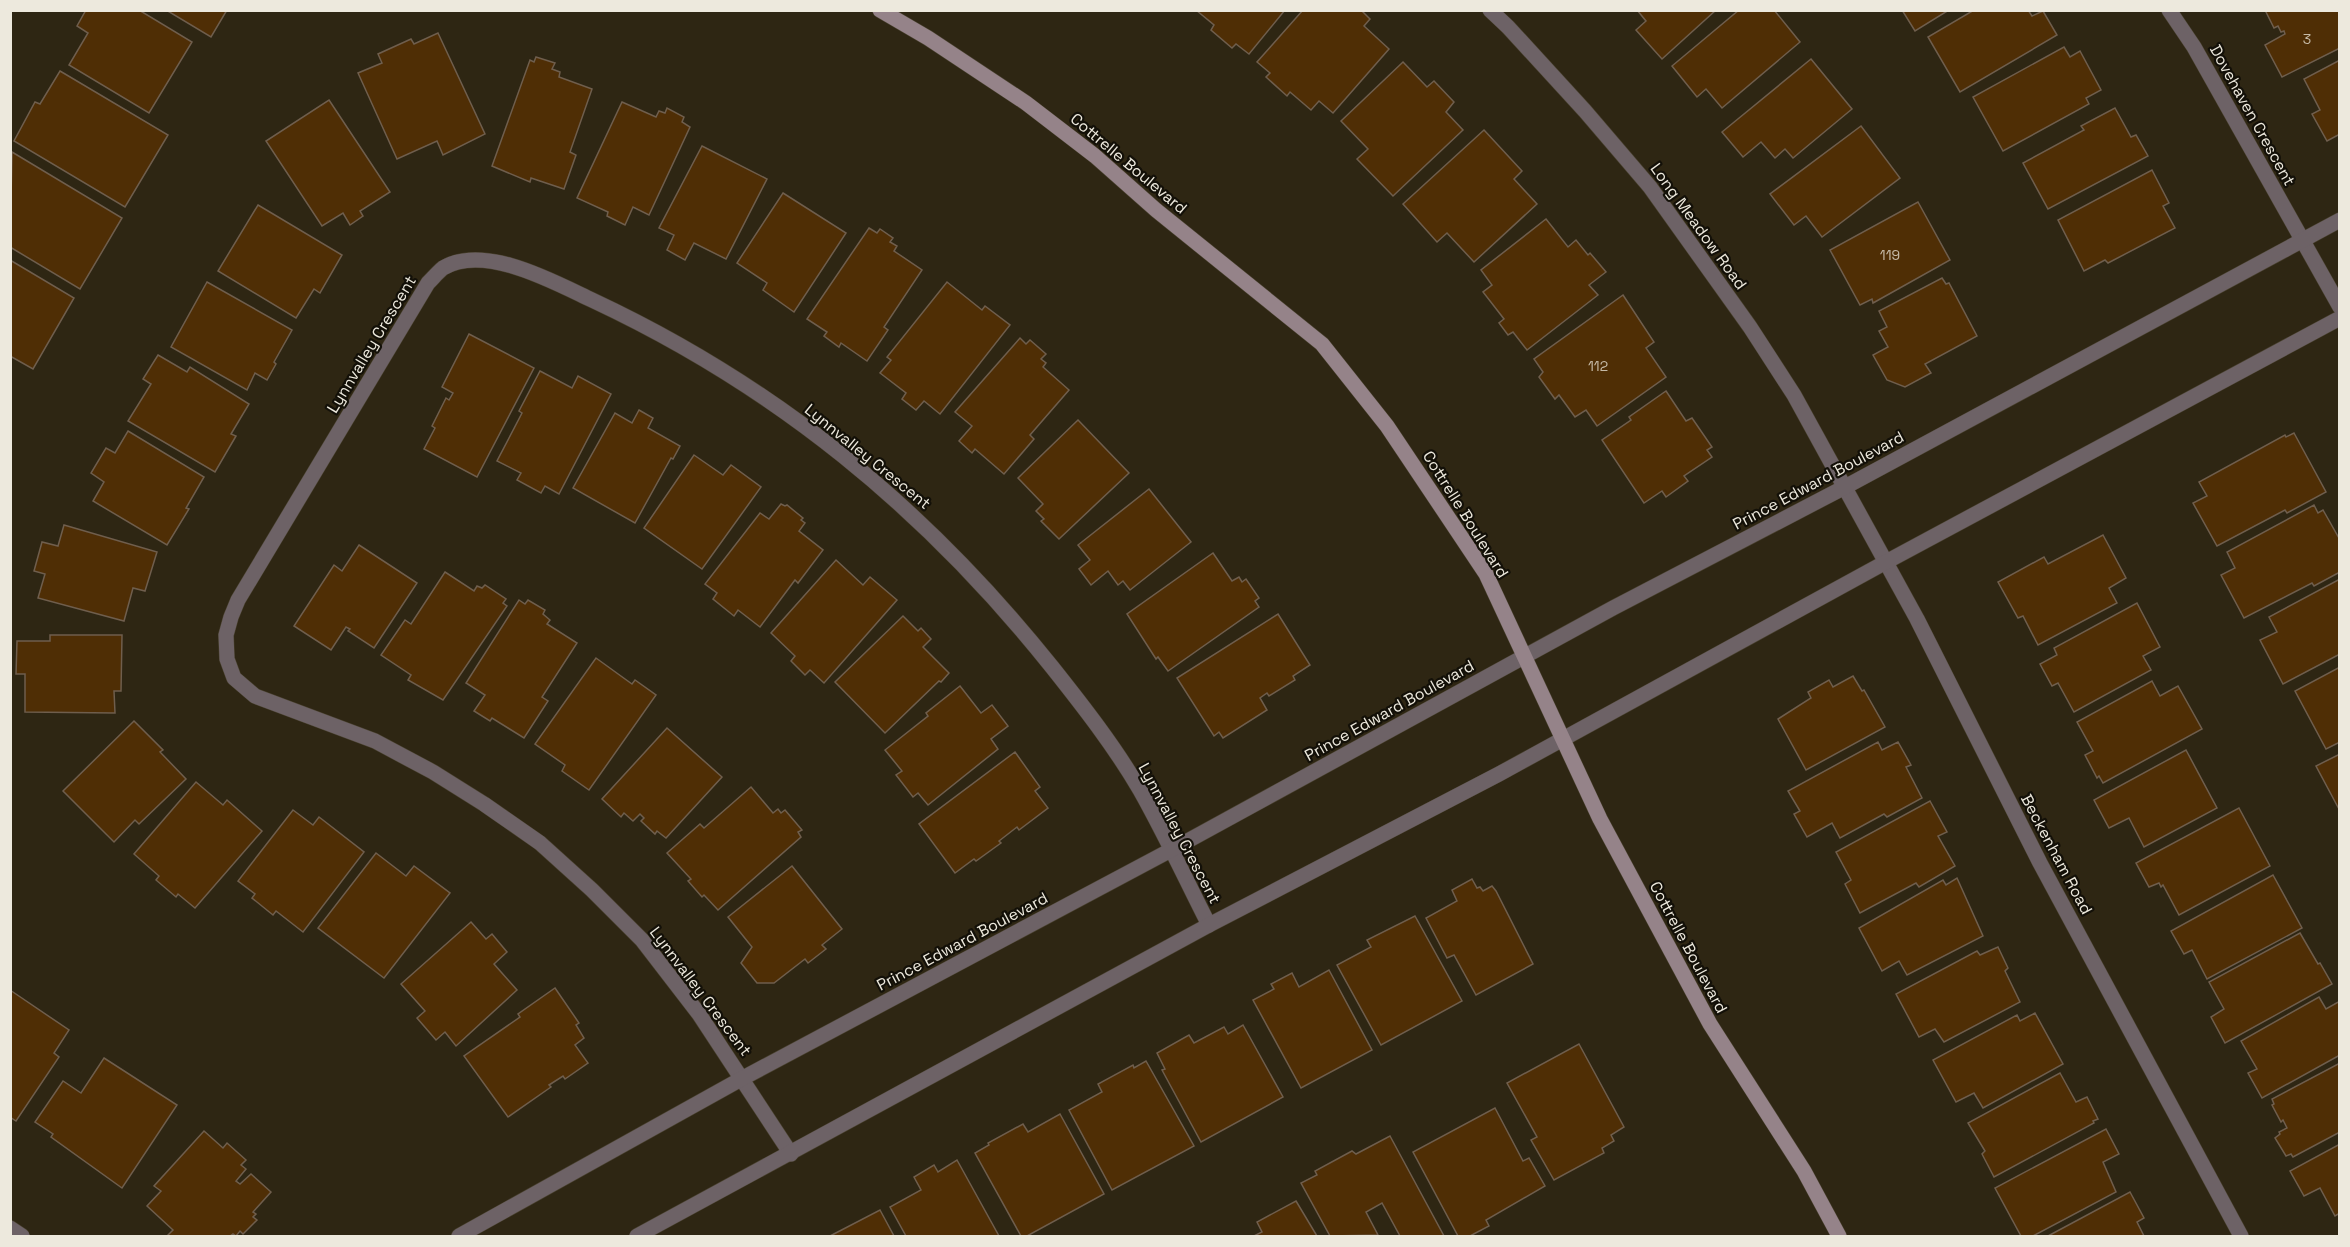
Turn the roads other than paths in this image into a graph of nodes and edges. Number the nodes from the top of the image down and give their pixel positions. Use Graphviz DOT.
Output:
graph roads {
  1 [pos="880,10"];
  2 [pos="1490,10"];
  3 [pos="2169,10"];
  4 [pos="2340,220"];
  5 [pos="2302,240"];
  6 [pos="2340,307"];
  7 [pos="2340,318"];
  8 [pos="1845,487"];
  9 [pos="1886,562"];
  10 [pos="1525,657"];
  11 [pos="1563,738"];
  12 [pos="1171,850"];
  13 [pos="1209,925"];
  14 [pos="743,1078"];
  15 [pos="791,1154"];
  16 [pos="10,1228"];
  17 [pos="22,1236"];
  18 [pos="459,1236"];
  19 [pos="637,1236"];
  20 [pos="1839,1236"];
  21 [pos="2241,1236"];
  1 -- 10 [label="main road, Cottrelle Boulevard"];
  2 -- 8 [label="street, Long Meadow Road"];
  3 -- 5 [label="street, Dovehaven Crescent"];
  4 -- 5 [label="street, Prince Edward Boulevard"];
  5 -- 6 [label="street, Dovehaven Crescent"];
  5 -- 8 [label="street, Prince Edward Boulevard"];
  7 -- 9 [label="street"];
  8 -- 9 [label="street, Beckenham Road"];
  8 -- 10 [label="street, Prince Edward Boulevard"];
  9 -- 11 [label="street"];
  9 -- 21 [label="street, Beckenham Road"];
  10 -- 11 [label="main road, Cottrelle Boulevard"];
  10 -- 12 [label="street, Prince Edward Boulevard"];
  11 -- 13 [label="street"];
  11 -- 20 [label="main road, Cottrelle Boulevard"];
  12 -- 13 [label="street, Lynnvalley Crescent"];
  12 -- 14 [label="street, Prince Edward Boulevard"];
  12 -- 14 [label="street, Lynnvalley Crescent"];
  13 -- 15 [label="street"];
  14 -- 15 [label="street, Lynnvalley Crescent"];
  14 -- 18 [label="street, Prince Edward Boulevard"];
  15 -- 19 [label="street"];
  16 -- 17 [label="street"];
}
